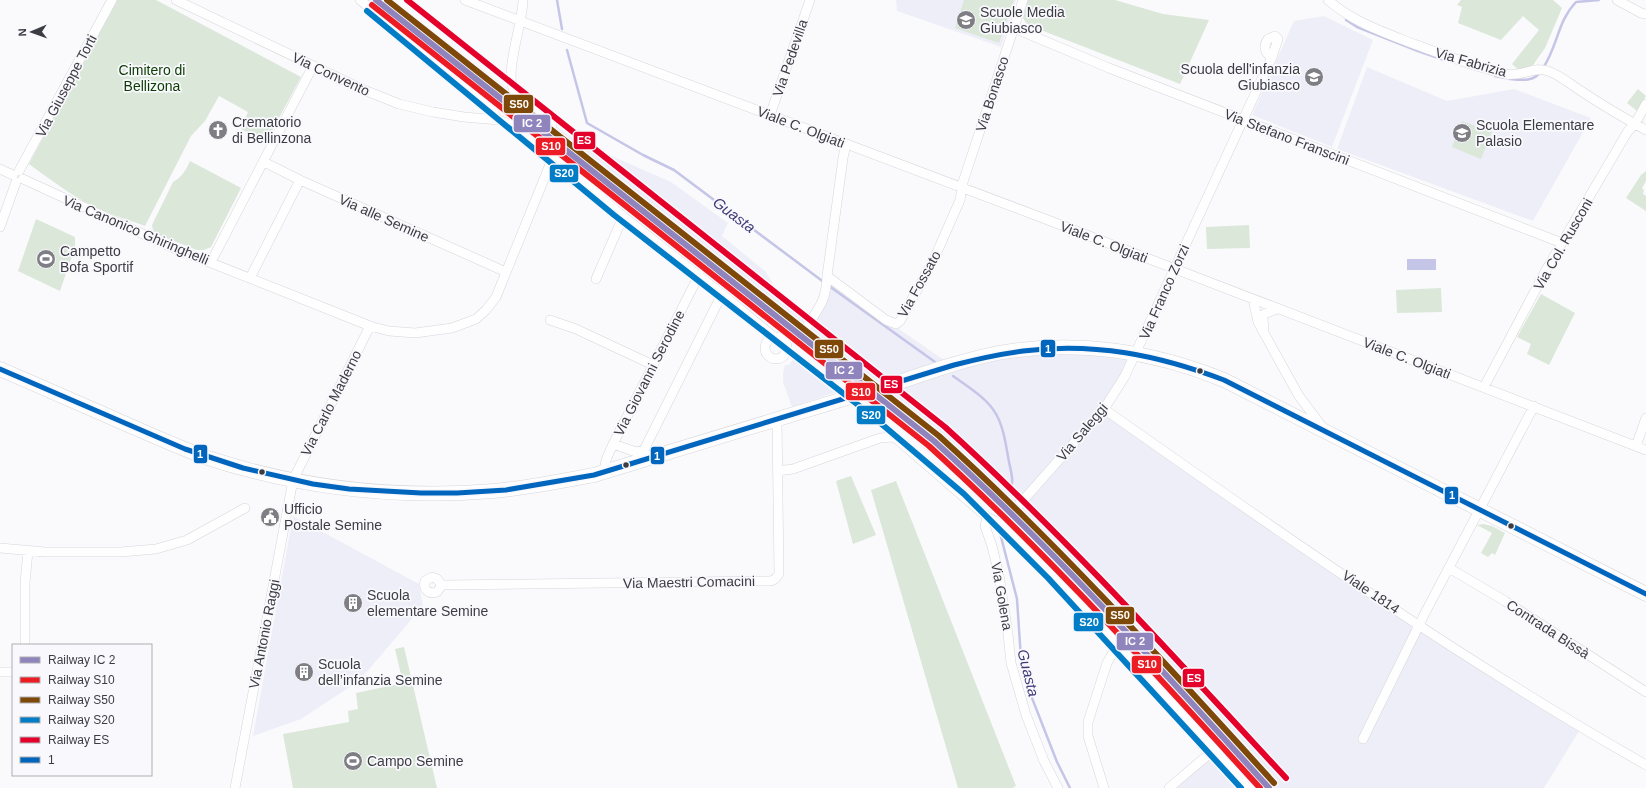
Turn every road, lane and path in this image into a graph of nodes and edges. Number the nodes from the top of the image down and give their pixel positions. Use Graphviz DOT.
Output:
graph roads {
  1 [pos="112,0"];
  2 [pos="176,0"];
  3 [pos="360,0"];
  4 [pos="465,0"];
  5 [pos="523,0"];
  6 [pos="810,0"];
  7 [pos="1022,0"];
  8 [pos="1328,0"];
  9 [pos="1618,0"];
  10 [pos="1646,14"];
  11 [pos="521,21"];
  12 [pos="1014,28"];
  13 [pos="1272,57"];
  14 [pos="313,66"];
  15 [pos="1646,104"];
  16 [pos="770,115"];
  17 [pos="495,120"];
  18 [pos="1242,120"];
  19 [pos="1635,124"];
  20 [pos="552,127"];
  21 [pos="1646,130"];
  22 [pos="846,144"];
  23 [pos="554,154"];
  24 [pos="264,162"];
  25 [pos="0,169"];
  26 [pos="18,177"];
  27 [pos="300,180"];
  28 [pos="962,188"];
  29 [pos="624,217"];
  30 [pos="0,227"];
  31 [pos="1562,243"];
  32 [pos="211,262"];
  33 [pos="1174,269"];
  34 [pos="506,272"];
  35 [pos="699,275"];
  36 [pos="250,278"];
  37 [pos="827,278"];
  38 [pos="596,279"];
  39 [pos="722,294"];
  40 [pos="1253,299"];
  41 [pos="1277,309"];
  42 [pos="550,320"];
  43 [pos="370,326"];
  44 [pos="807,326"];
  45 [pos="1264,333"];
  46 [pos="774,337"];
  47 [pos="1137,353"];
  48 [pos="653,365"];
  49 [pos="0,369"];
  50 [pos="1484,387"];
  51 [pos="879,389"];
  52 [pos="850,397"];
  53 [pos="1534,406"];
  54 [pos="1104,409"];
  55 [pos="1646,418"];
  56 [pos="776,420"];
  57 [pos="1330,435"];
  58 [pos="613,444"];
  59 [pos="1636,446"];
  60 [pos="1646,450"];
  61 [pos="777,471"];
  62 [pos="604,472"];
  63 [pos="293,480"];
  64 [pos="1019,505"];
  65 [pos="245,508"];
  66 [pos="1480,511"];
  67 [pos="987,517"];
  68 [pos="0,548"];
  69 [pos="28,551"];
  70 [pos="1449,568"];
  71 [pos="442,585"];
  72 [pos="1646,594"];
  73 [pos="1419,624"];
  74 [pos="25,644"];
  75 [pos="1118,644"];
  76 [pos="0,672"];
  77 [pos="12,672"];
  78 [pos="1646,692"];
  79 [pos="1363,740"];
  80 [pos="1216,748"];
  81 [pos="1646,765"];
  82 [pos="235,788"];
  83 [pos="1058,788"];
  84 [pos="1104,788"];
  85 [pos="1169,788"];
  86 [pos="1250,788"];
  1 -- 26 [label="street, Via Giuseppe Torti"];
  2 -- 14 [label="street, Via Convento"];
  3 -- 17 [label="street"];
  4 -- 11 [label="street, Viale C. Olgiati"];
  5 -- 11 [label="street"];
  6 -- 16 [label="street, Via Pedevilla"];
  7 -- 12 [label="street, Via Bonasco"];
  8 -- 19 [label="street, Via Fabrizia"];
  9 -- 10 [label="street"];
  11 -- 16 [label="street, Viale C. Olgiati"];
  11 -- 20 [label="street"];
  12 -- 18 [label="street, Via Stefano Franscini"];
  12 -- 28 [label="street, Via Bonasco"];
  13 -- 18 [label="street, Via Franco Zorzi"];
  14 -- 17 [label="street, Via Convento"];
  14 -- 24 [label="street"];
  15 -- 19 [label="street, Via Col. Rusconi"];
  16 -- 22 [label="street, Viale C. Olgiati"];
  17 -- 23 [label="street"];
  18 -- 31 [label="street, Via Stefano Franscini"];
  18 -- 33 [label="street, Via Franco Zorzi"];
  19 -- 21 [label="street, Via Fabrizia"];
  19 -- 31 [label="street, Via Col. Rusconi"];
  22 -- 28 [label="street, Viale C. Olgiati"];
  22 -- 37 [label="street"];
  23 -- 29 [label="street"];
  23 -- 34 [label="street, Via Canonico Ghiringhelli"];
  24 -- 27 [label="street, Via alle Semine"];
  24 -- 32 [label="street"];
  25 -- 26 [label="street, Via Canonico Ghiringhelli"];
  26 -- 30 [label="street, Via Giuseppe Torti"];
  26 -- 32 [label="street, Via Canonico Ghiringhelli"];
  27 -- 34 [label="street, Via alle Semine"];
  27 -- 36 [label="street"];
  28 -- 33 [label="street, Viale C. Olgiati"];
  28 -- 37 [label="street, Via Fossato"];
  29 -- 35 [label="street"];
  29 -- 38 [label="street"];
  31 -- 50 [label="street, Via Col. Rusconi"];
  32 -- 36 [label="street, Via Canonico Ghiringhelli"];
  33 -- 40 [label="street, Viale C. Olgiati"];
  33 -- 47 [label="street, Via Franco Zorzi"];
  34 -- 43 [label="street, Via Canonico Ghiringhelli"];
  35 -- 39 [label="street"];
  35 -- 48 [label="street, Via Giovanni Serodine"];
  36 -- 43 [label="street, Via Canonico Ghiringhelli"];
  37 -- 44 [label="street"];
  39 -- 46 [label="street"];
  39 -- 58 [label="street"];
  40 -- 41 [label="street, Viale C. Olgiati"];
  40 -- 45 [label="street"];
  41 -- 45 [label="street"];
  41 -- 50 [label="street, Viale C. Olgiati"];
  42 -- 48 [label="street"];
  43 -- 63 [label="street, Via Carlo Maderno"];
  45 -- 57 [label="street"];
  46 -- 46 [label="street"];
  47 -- 51 [label="main road, Via Franco Zorzi"];
  47 -- 54 [label="street, Via Saleggi"];
  47 -- 57 [label="main road"];
  48 -- 58 [label="street, Via Giovanni Serodine"];
  49 -- 63 [label="main road"];
  50 -- 53 [label="street, Viale C. Olgiati"];
  52 -- 56 [label="main road"];
  53 -- 59 [label="street, Viale C. Olgiati"];
  53 -- 66 [label="street"];
  54 -- 64 [label="street, Via Saleggi"];
  54 -- 73 [label="street, Viale 1814"];
  55 -- 59 [label="street"];
  56 -- 61 [label="street, Via Maestri Comacini"];
  56 -- 62 [label="main road"];
  57 -- 66 [label="main road"];
  58 -- 62 [label="street, Via Giovanni Serodine"];
  59 -- 60 [label="street, Viale C. Olgiati"];
  61 -- 67 [label="street"];
  61 -- 71 [label="street, Via Maestri Comacini"];
  62 -- 63 [label="main road"];
  63 -- 82 [label="street, Via Antonio Raggi"];
  65 -- 69 [label="street"];
  66 -- 70 [label="street"];
  66 -- 72 [label="main road"];
  67 -- 75 [label="street"];
  67 -- 83 [label="street, Via Golena"];
  68 -- 69 [label="street"];
  69 -- 74 [label="street"];
  70 -- 73 [label="street"];
  70 -- 78 [label="street, Contrada Bissà"];
  73 -- 79 [label="street"];
  73 -- 81 [label="street, Viale 1814"];
  75 -- 80 [label="street"];
  75 -- 84 [label="street"];
  76 -- 77 [label="street"];
  80 -- 85 [label="street"];
  80 -- 86 [label="street"];
}
